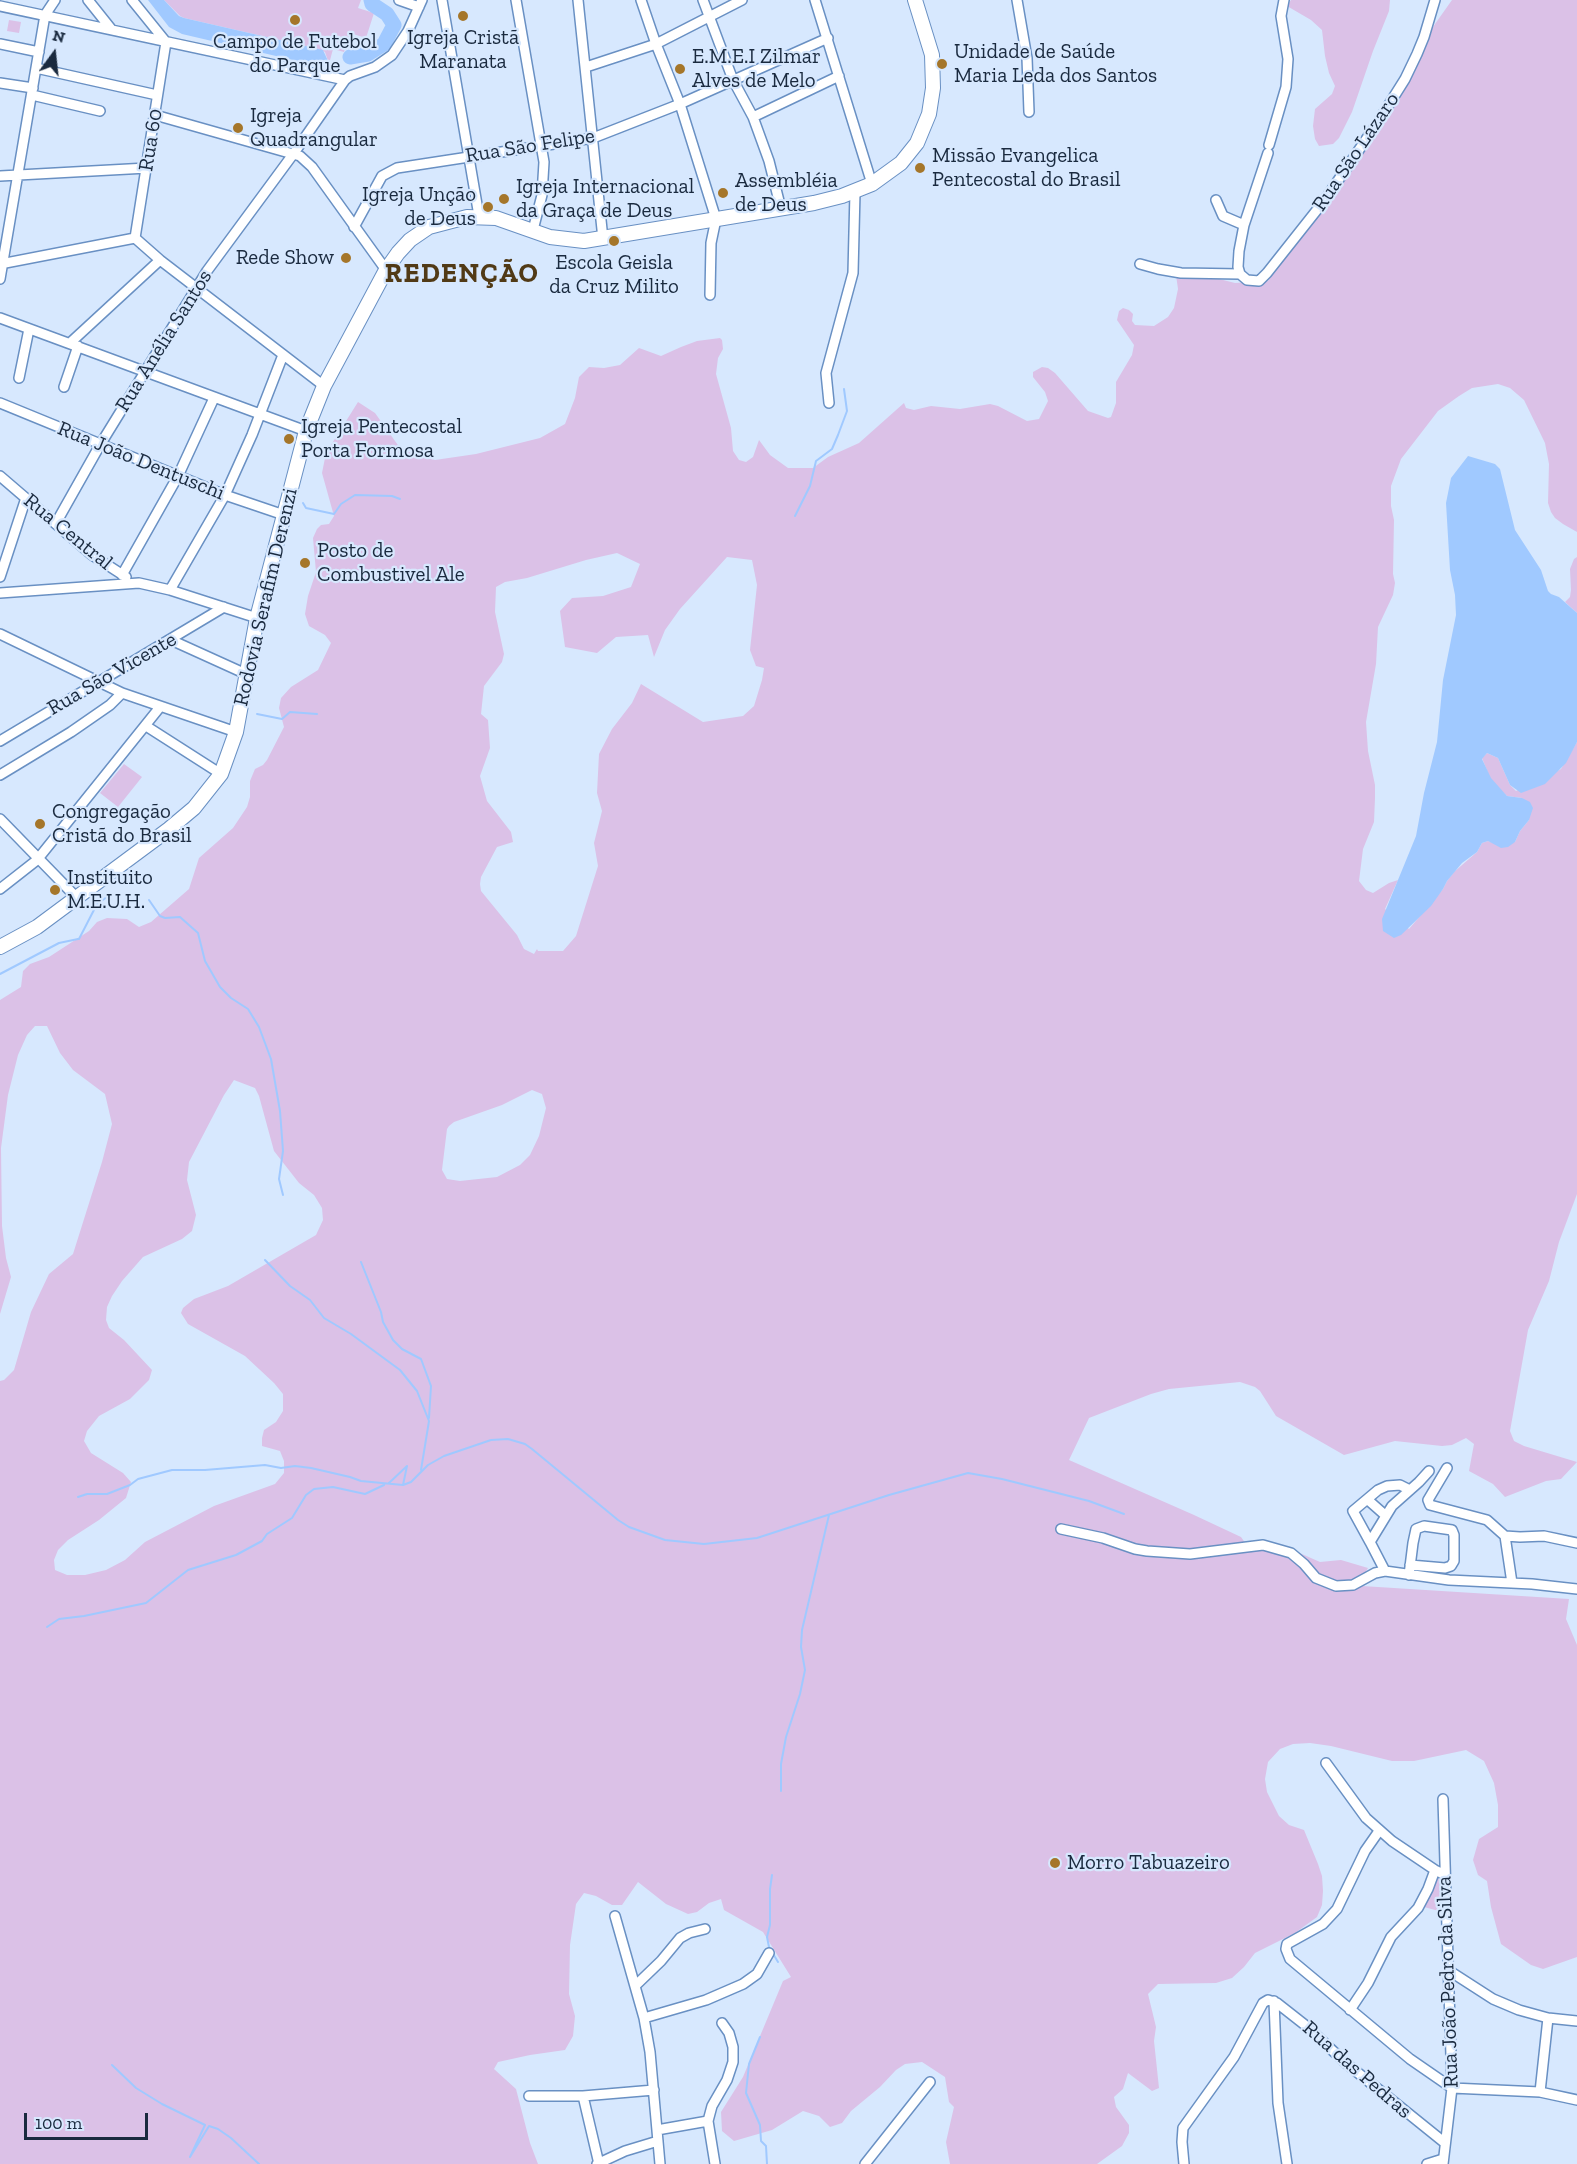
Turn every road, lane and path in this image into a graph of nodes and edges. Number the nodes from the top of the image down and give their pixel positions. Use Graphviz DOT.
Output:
graph roads {
  1 [pos="55,0"];
  2 [pos="88,0"];
  3 [pos="132,0"];
  4 [pos="399,0"];
  5 [pos="516,0"];
  6 [pos="578,0"];
  7 [pos="641,0"];
  8 [pos="703,0"];
  9 [pos="742,0"];
  10 [pos="815,0"];
  11 [pos="915,0"];
  12 [pos="1017,0"];
  13 [pos="1284,0"];
  14 [pos="1435,0"];
  15 [pos="445,1"];
  16 [pos="421,3"];
  17 [pos="4,5"];
  18 [pos="45,15"];
  19 [pos="709,17"];
  20 [pos="112,30"];
  21 [pos="828,38"];
  22 [pos="166,42"];
  23 [pos="0,44"];
  24 [pos="656,44"];
  25 [pos="39,52"];
  26 [pos="586,67"];
  27 [pos="36,68"];
  28 [pos="839,76"];
  29 [pos="345,80"];
  30 [pos="733,80"];
  31 [pos="0,83"];
  32 [pos="32,91"];
  33 [pos="157,95"];
  34 [pos="680,104"];
  35 [pos="100,111"];
  36 [pos="1029,112"];
  37 [pos="155,115"];
  38 [pos="753,117"];
  39 [pos="593,138"];
  40 [pos="542,146"];
  41 [pos="294,153"];
  42 [pos="469,156"];
  43 [pos="147,168"];
  44 [pos="0,176"];
  45 [pos="17,176"];
  46 [pos="872,184"];
  47 [pos="855,192"];
  48 [pos="1216,200"];
  49 [pos="781,209"];
  50 [pos="479,216"];
  51 [pos="716,219"];
  52 [pos="1244,225"];
  53 [pos="354,227"];
  54 [pos="533,230"];
  55 [pos="135,238"];
  56 [pos="603,239"];
  57 [pos="160,260"];
  58 [pos="1,263"];
  59 [pos="1140,264"];
  60 [pos="386,270"];
  61 [pos="1244,277"];
  62 [pos="0,279"];
  63 [pos="197,287"];
  64 [pos="710,295"];
  65 [pos="0,318"];
  66 [pos="28,329"];
  67 [pos="74,345"];
  68 [pos="283,355"];
  69 [pos="144,371"];
  70 [pos="19,378"];
  71 [pos="324,386"];
  72 [pos="64,387"];
  73 [pos="214,398"];
  74 [pos="0,403"];
  75 [pos="829,403"];
  76 [pos="259,415"];
  77 [pos="306,431"];
  78 [pos="100,445"];
  79 [pos="0,476"];
  80 [pos="178,476"];
  81 [pos="225,495"];
  82 [pos="26,498"];
  83 [pos="284,515"];
  84 [pos="56,523"];
  85 [pos="122,575"];
  86 [pos="0,577"];
  87 [pos="139,583"];
  88 [pos="170,590"];
  89 [pos="0,593"];
  90 [pos="224,607"];
  91 [pos="257,618"];
  92 [pos="0,634"];
  93 [pos="171,640"];
  94 [pos="246,674"];
  95 [pos="98,681"];
  96 [pos="122,693"];
  97 [pos="159,707"];
  98 [pos="146,726"];
  99 [pos="236,732"];
  100 [pos="0,741"];
  101 [pos="221,774"];
  102 [pos="0,775"];
  103 [pos="0,819"];
  104 [pos="39,857"];
  105 [pos="0,889"];
  106 [pos="77,898"];
  107 [pos="0,947"];
  108 [pos="1447,1468"];
  109 [pos="1429,1471"];
  110 [pos="1410,1490"];
  111 [pos="1368,1500"];
  112 [pos="1385,1515"];
  113 [pos="1061,1529"];
  114 [pos="1504,1536"];
  115 [pos="1370,1542"];
  116 [pos="1577,1543"];
  117 [pos="1410,1570"];
  118 [pos="1380,1572"];
  119 [pos="1512,1582"];
  120 [pos="1577,1589"];
  121 [pos="1326,1763"];
  122 [pos="1443,1799"];
  123 [pos="1378,1831"];
  124 [pos="1435,1870"];
  125 [pos="1445,1875"];
  126 [pos="615,1916"];
  127 [pos="705,1929"];
  128 [pos="769,1953"];
  129 [pos="1448,1970"];
  130 [pos="635,1986"];
  131 [pos="1271,2001"];
  132 [pos="1350,2010"];
  133 [pos="644,2018"];
  134 [pos="1548,2018"];
  135 [pos="1577,2021"];
  136 [pos="722,2023"];
  137 [pos="930,2082"];
  138 [pos="1452,2088"];
  139 [pos="654,2090"];
  140 [pos="1540,2092"];
  141 [pos="529,2096"];
  142 [pos="583,2096"];
  143 [pos="1577,2100"];
  144 [pos="708,2121"];
  145 [pos="657,2130"];
  146 [pos="658,2141"];
  147 [pos="1445,2143"];
  148 [pos="1286,2162"];
  149 [pos="1443,2162"];
  150 [pos="598,2164"];
  151 [pos="660,2164"];
  152 [pos="715,2164"];
  153 [pos="865,2164"];
  154 [pos="1184,2164"];
  155 [pos="1427,2164"];
  1 -- 18 [label="street"];
  2 -- 20 [label="street"];
  3 -- 22 [label="street"];
  4 -- 16 [label="street"];
  5 -- 40 [label="street"];
  6 -- 26 [label="street"];
  7 -- 24 [label="street"];
  8 -- 19 [label="street"];
  9 -- 19 [label="street"];
  10 -- 21 [label="street"];
  11 -- 46 [label="main road, Rodovia Serafim Derenzi"];
  12 -- 36 [label="street"];
  13 -- 52 [label="street"];
  14 -- 61 [label="street, Rua São Lázaro"];
  15 -- 42 [label="street"];
  16 -- 29 [label="street"];
  17 -- 18 [label="street"];
  18 -- 20 [label="street"];
  18 -- 25 [label="street"];
  19 -- 24 [label="street"];
  19 -- 30 [label="street"];
  20 -- 22 [label="street"];
  21 -- 28 [label="street"];
  21 -- 30 [label="street, Rua São Felipe"];
  22 -- 29 [label="street"];
  22 -- 33 [label="street, Rua 60"];
  23 -- 25 [label="street"];
  24 -- 26 [label="street"];
  24 -- 34 [label="street"];
  25 -- 27 [label="street"];
  26 -- 39 [label="street"];
  27 -- 32 [label="street"];
  27 -- 33 [label="street"];
  28 -- 38 [label="street"];
  28 -- 46 [label="street"];
  29 -- 41 [label="street, Rua Anélia Santos"];
  30 -- 34 [label="street, Rua São Felipe"];
  30 -- 38 [label="street"];
  31 -- 32 [label="street"];
  32 -- 35 [label="street"];
  32 -- 45 [label="street"];
  33 -- 37 [label="street, Rua 60"];
  34 -- 39 [label="street, Rua São Felipe"];
  34 -- 51 [label="street"];
  37 -- 41 [label="street"];
  37 -- 43 [label="street, Rua 60"];
  38 -- 49 [label="street"];
  39 -- 40 [label="street, Rua São Felipe"];
  39 -- 56 [label="street"];
  40 -- 42 [label="street, Rua São Felipe"];
  40 -- 54 [label="street"];
  41 -- 53 [label="street"];
  41 -- 63 [label="street, Rua Anélia Santos"];
  42 -- 50 [label="street"];
  42 -- 53 [label="street, Rua São Felipe"];
  43 -- 45 [label="street"];
  43 -- 55 [label="street, Rua 60"];
  44 -- 45 [label="street"];
  45 -- 58 [label="street"];
  46 -- 47 [label="main road, Rodovia Serafim Derenzi"];
  47 -- 49 [label="main road, Rodovia Serafim Derenzi"];
  47 -- 75 [label="street"];
  48 -- 52 [label="street"];
  49 -- 51 [label="main road, Rodovia Serafim Derenzi"];
  50 -- 54 [label="main road, Rodovia Serafim Derenzi"];
  50 -- 60 [label="main road, Rodovia Serafim Derenzi"];
  51 -- 56 [label="main road, Rodovia Serafim Derenzi"];
  51 -- 64 [label="street"];
  52 -- 61 [label="street"];
  53 -- 60 [label="street"];
  54 -- 56 [label="main road, Rodovia Serafim Derenzi"];
  55 -- 57 [label="street"];
  55 -- 58 [label="street"];
  57 -- 63 [label="street"];
  57 -- 67 [label="street"];
  58 -- 62 [label="street"];
  59 -- 61 [label="street"];
  60 -- 71 [label="main road, Rodovia Serafim Derenzi"];
  63 -- 68 [label="street"];
  63 -- 69 [label="street, Rua Anélia Santos"];
  65 -- 66 [label="street"];
  66 -- 67 [label="street"];
  66 -- 70 [label="street"];
  67 -- 69 [label="street"];
  67 -- 72 [label="street"];
  68 -- 71 [label="street"];
  68 -- 76 [label="street"];
  69 -- 73 [label="street"];
  69 -- 78 [label="street, Rua Anélia Santos"];
  71 -- 77 [label="main road, Rodovia Serafim Derenzi"];
  73 -- 76 [label="street"];
  73 -- 80 [label="street"];
  74 -- 78 [label="street, Rua João Dentuschi"];
  76 -- 77 [label="street"];
  76 -- 81 [label="street"];
  77 -- 83 [label="main road, Rodovia Serafim Derenzi"];
  78 -- 80 [label="street, Rua João Dentuschi"];
  78 -- 84 [label="street, Rua Anélia Santos"];
  79 -- 82 [label="street, Rua Central"];
  80 -- 81 [label="street, Rua João Dentuschi"];
  80 -- 85 [label="street"];
  81 -- 83 [label="street, Rua João Dentuschi"];
  81 -- 88 [label="street"];
  82 -- 84 [label="street, Rua Central"];
  82 -- 86 [label="street"];
  83 -- 91 [label="main road, Rodovia Serafim Derenzi"];
  84 -- 85 [label="street, Rua Central"];
  85 -- 87 [label="street, Rua Central"];
  87 -- 88 [label="street"];
  87 -- 89 [label="street"];
  88 -- 90 [label="street"];
  90 -- 91 [label="street"];
  90 -- 93 [label="street, Rua São Vicente"];
  91 -- 94 [label="main road, Rodovia Serafim Derenzi"];
  92 -- 95 [label="street"];
  93 -- 94 [label="street"];
  93 -- 95 [label="street, Rua São Vicente"];
  94 -- 99 [label="main road, Rodovia Serafim Derenzi"];
  95 -- 96 [label="street"];
  95 -- 100 [label="street, Rua São Vicente"];
  96 -- 97 [label="street"];
  96 -- 102 [label="street"];
  97 -- 98 [label="street"];
  97 -- 99 [label="street"];
  98 -- 101 [label="street"];
  98 -- 104 [label="street"];
  99 -- 101 [label="main road, Rodovia Serafim Derenzi"];
  101 -- 106 [label="main road, Rodovia Serafim Derenzi"];
  103 -- 104 [label="street"];
  104 -- 105 [label="street"];
  104 -- 106 [label="street"];
  106 -- 107 [label="main road, Rodovia Serafim Derenzi"];
  108 -- 114 [label="street"];
  109 -- 110 [label="street"];
  110 -- 111 [label="street"];
  110 -- 112 [label="street"];
  111 -- 112 [label="street"];
  111 -- 115 [label="street"];
  112 -- 115 [label="street"];
  113 -- 118 [label="street"];
  114 -- 116 [label="street"];
  114 -- 119 [label="street"];
  115 -- 118 [label="street"];
  117 -- 117 [label="street"];
  117 -- 118 [label="street"];
  117 -- 119 [label="street"];
  119 -- 120 [label="street"];
  121 -- 123 [label="street"];
  122 -- 125 [label="street, Rua João Pedro da Silva"];
  123 -- 124 [label="street"];
  123 -- 132 [label="street"];
  124 -- 125 [label="street"];
  124 -- 132 [label="street"];
  125 -- 129 [label="street, Rua João Pedro da Silva"];
  126 -- 130 [label="street"];
  127 -- 130 [label="street"];
  128 -- 133 [label="street"];
  129 -- 134 [label="street"];
  129 -- 138 [label="street, Rua João Pedro da Silva"];
  130 -- 133 [label="street"];
  131 -- 147 [label="street, Rua das Pedras"];
  131 -- 148 [label="street"];
  131 -- 154 [label="street"];
  132 -- 138 [label="street"];
  133 -- 139 [label="street"];
  134 -- 135 [label="street"];
  134 -- 140 [label="street"];
  136 -- 144 [label="street"];
  137 -- 153 [label="street"];
  138 -- 140 [label="street"];
  138 -- 147 [label="street, Rua João Pedro da Silva"];
  139 -- 142 [label="street"];
  139 -- 145 [label="street"];
  140 -- 143 [label="street"];
  141 -- 142 [label="street"];
  142 -- 150 [label="street"];
  144 -- 145 [label="street"];
  144 -- 152 [label="street"];
  145 -- 146 [label="street"];
  146 -- 150 [label="street"];
  146 -- 151 [label="street"];
  147 -- 149 [label="street, Rua João Pedro da Silva"];
  149 -- 155 [label="street"];
}
